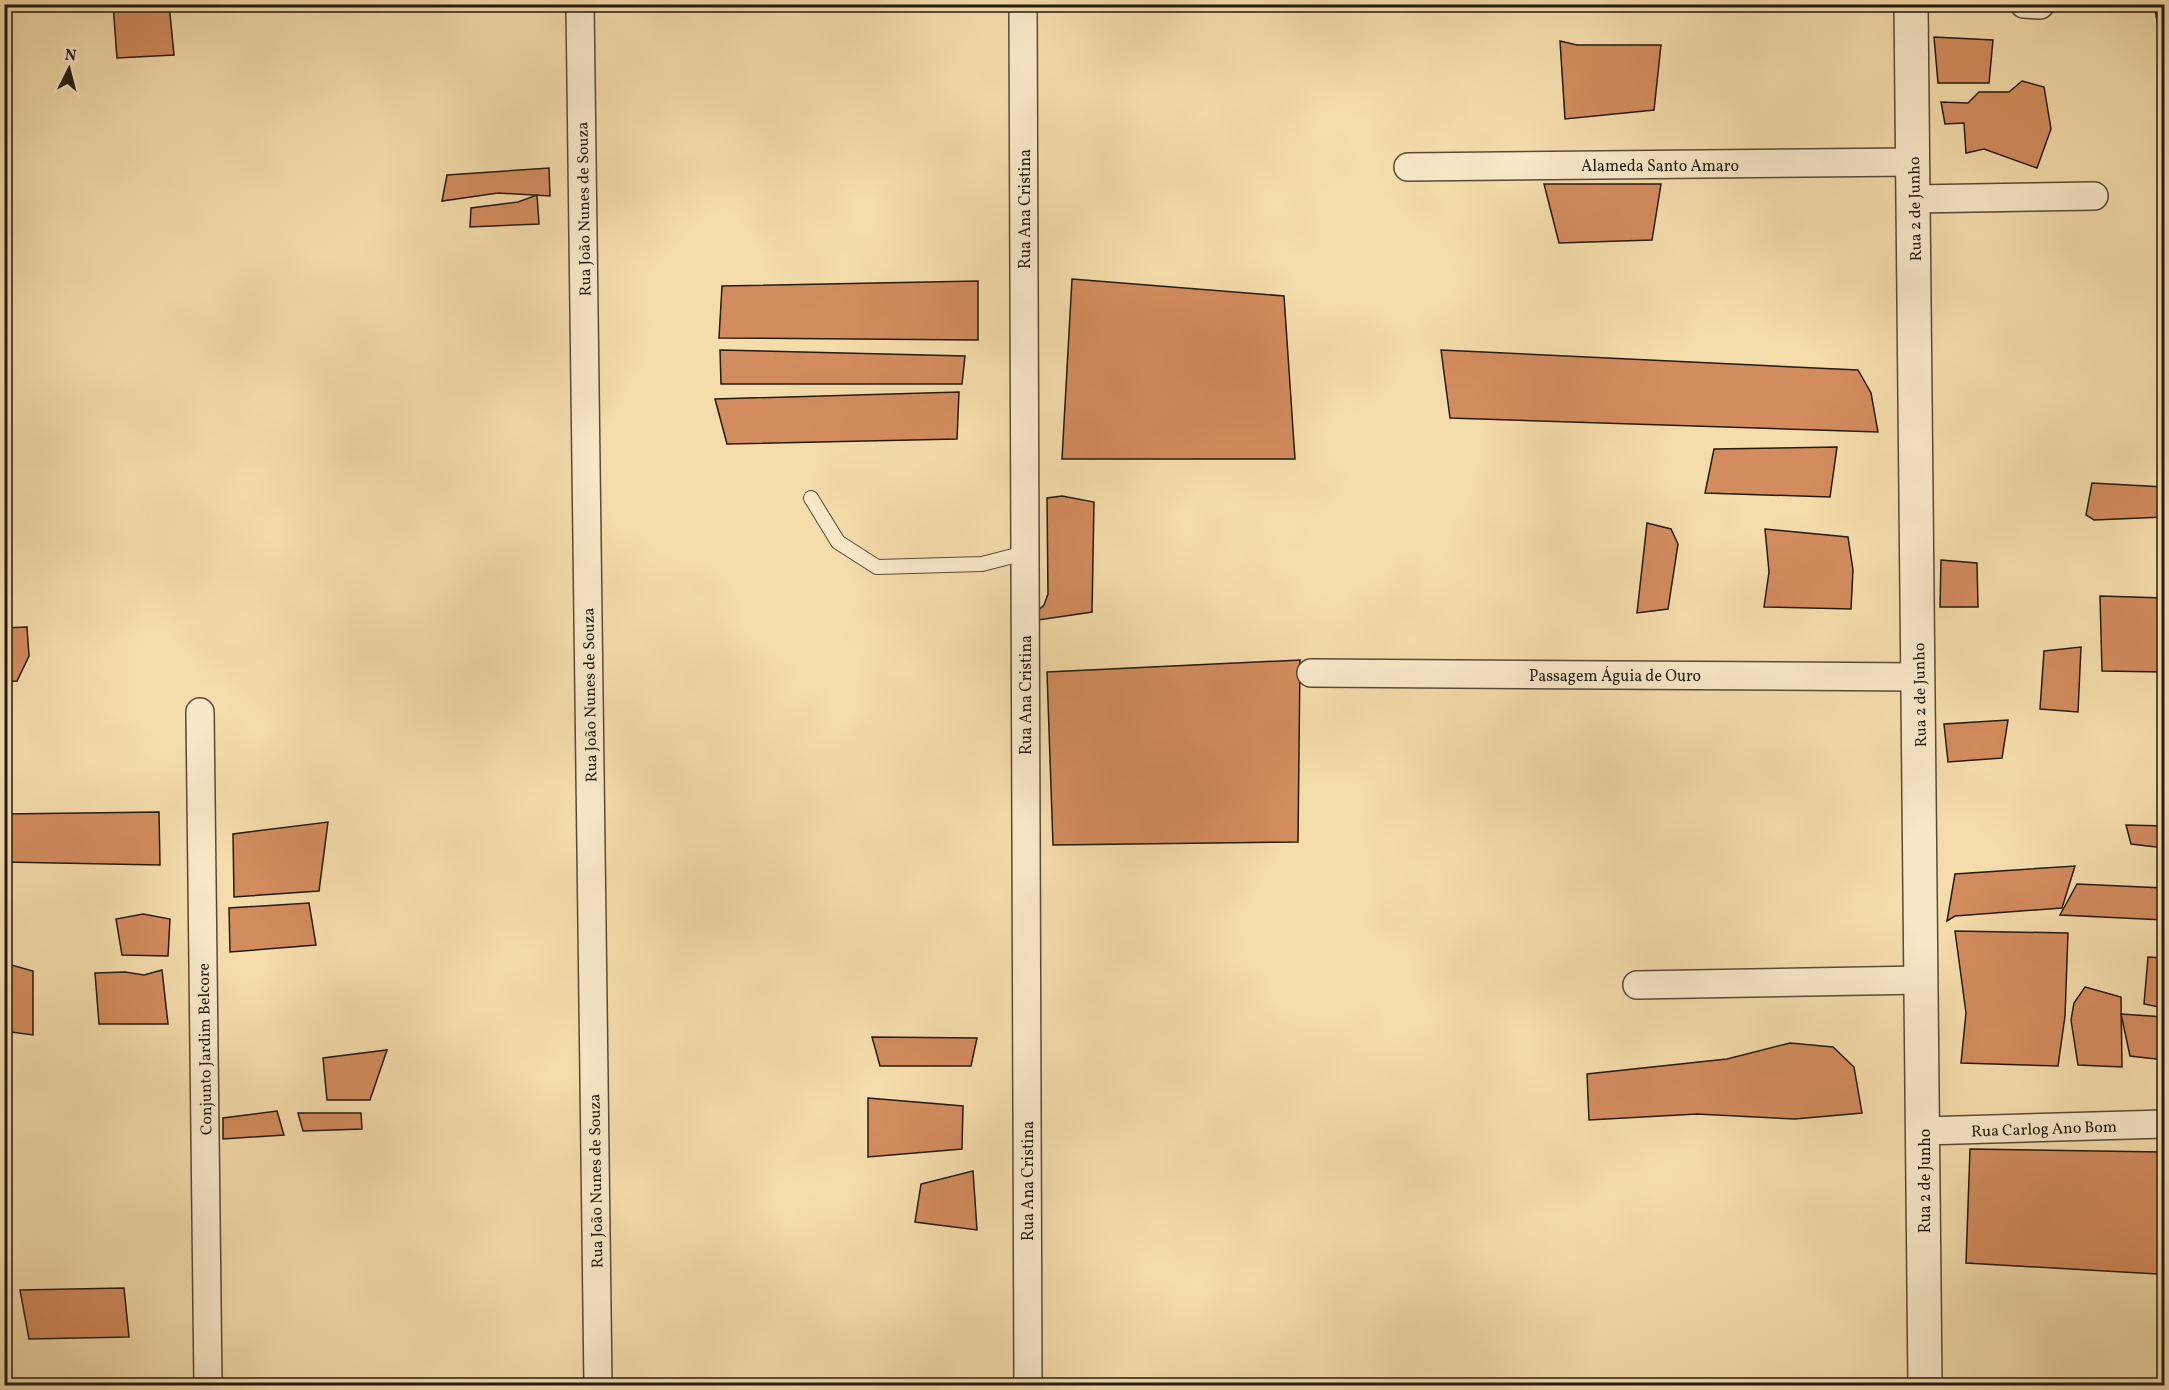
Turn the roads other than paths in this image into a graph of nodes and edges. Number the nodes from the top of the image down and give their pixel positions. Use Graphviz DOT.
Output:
graph roads {
  1 [pos="580,4"];
  2 [pos="1023,4"];
  3 [pos="1911,4"];
  4 [pos="1913,162"];
  5 [pos="1408,167"];
  6 [pos="2094,196"];
  7 [pos="1913,199"];
  8 [pos="811,498"];
  9 [pos="1025,553"];
  10 [pos="1311,673"];
  11 [pos="1919,677"];
  12 [pos="200,712"];
  13 [pos="1922,980"];
  14 [pos="1636,985"];
  15 [pos="2164,1124"];
  16 [pos="1924,1131"];
  17 [pos="208,1386"];
  18 [pos="598,1386"];
  19 [pos="1028,1386"];
  20 [pos="1925,1386"];
  1 -- 18 [label="street, Rua João Nunes de Souza"];
  2 -- 9 [label="street, Rua Ana Cristina"];
  3 -- 4 [label="street, Rua 2 de Junho"];
  4 -- 5 [label="street, Alameda Santo Amaro"];
  4 -- 7 [label="street, Rua 2 de Junho"];
  6 -- 7 [label="street"];
  7 -- 11 [label="street, Rua 2 de Junho"];
  8 -- 9 [label="lane"];
  9 -- 19 [label="street, Rua Ana Cristina"];
  10 -- 11 [label="street, Passagem Águia de Ouro"];
  11 -- 13 [label="street, Rua 2 de Junho"];
  12 -- 17 [label="street, Conjunto Jardim Belcore"];
  13 -- 14 [label="street"];
  13 -- 16 [label="street, Rua 2 de Junho"];
  15 -- 16 [label="street, Rua Carlog Ano Bom"];
  16 -- 20 [label="street, Rua 2 de Junho"];
}
